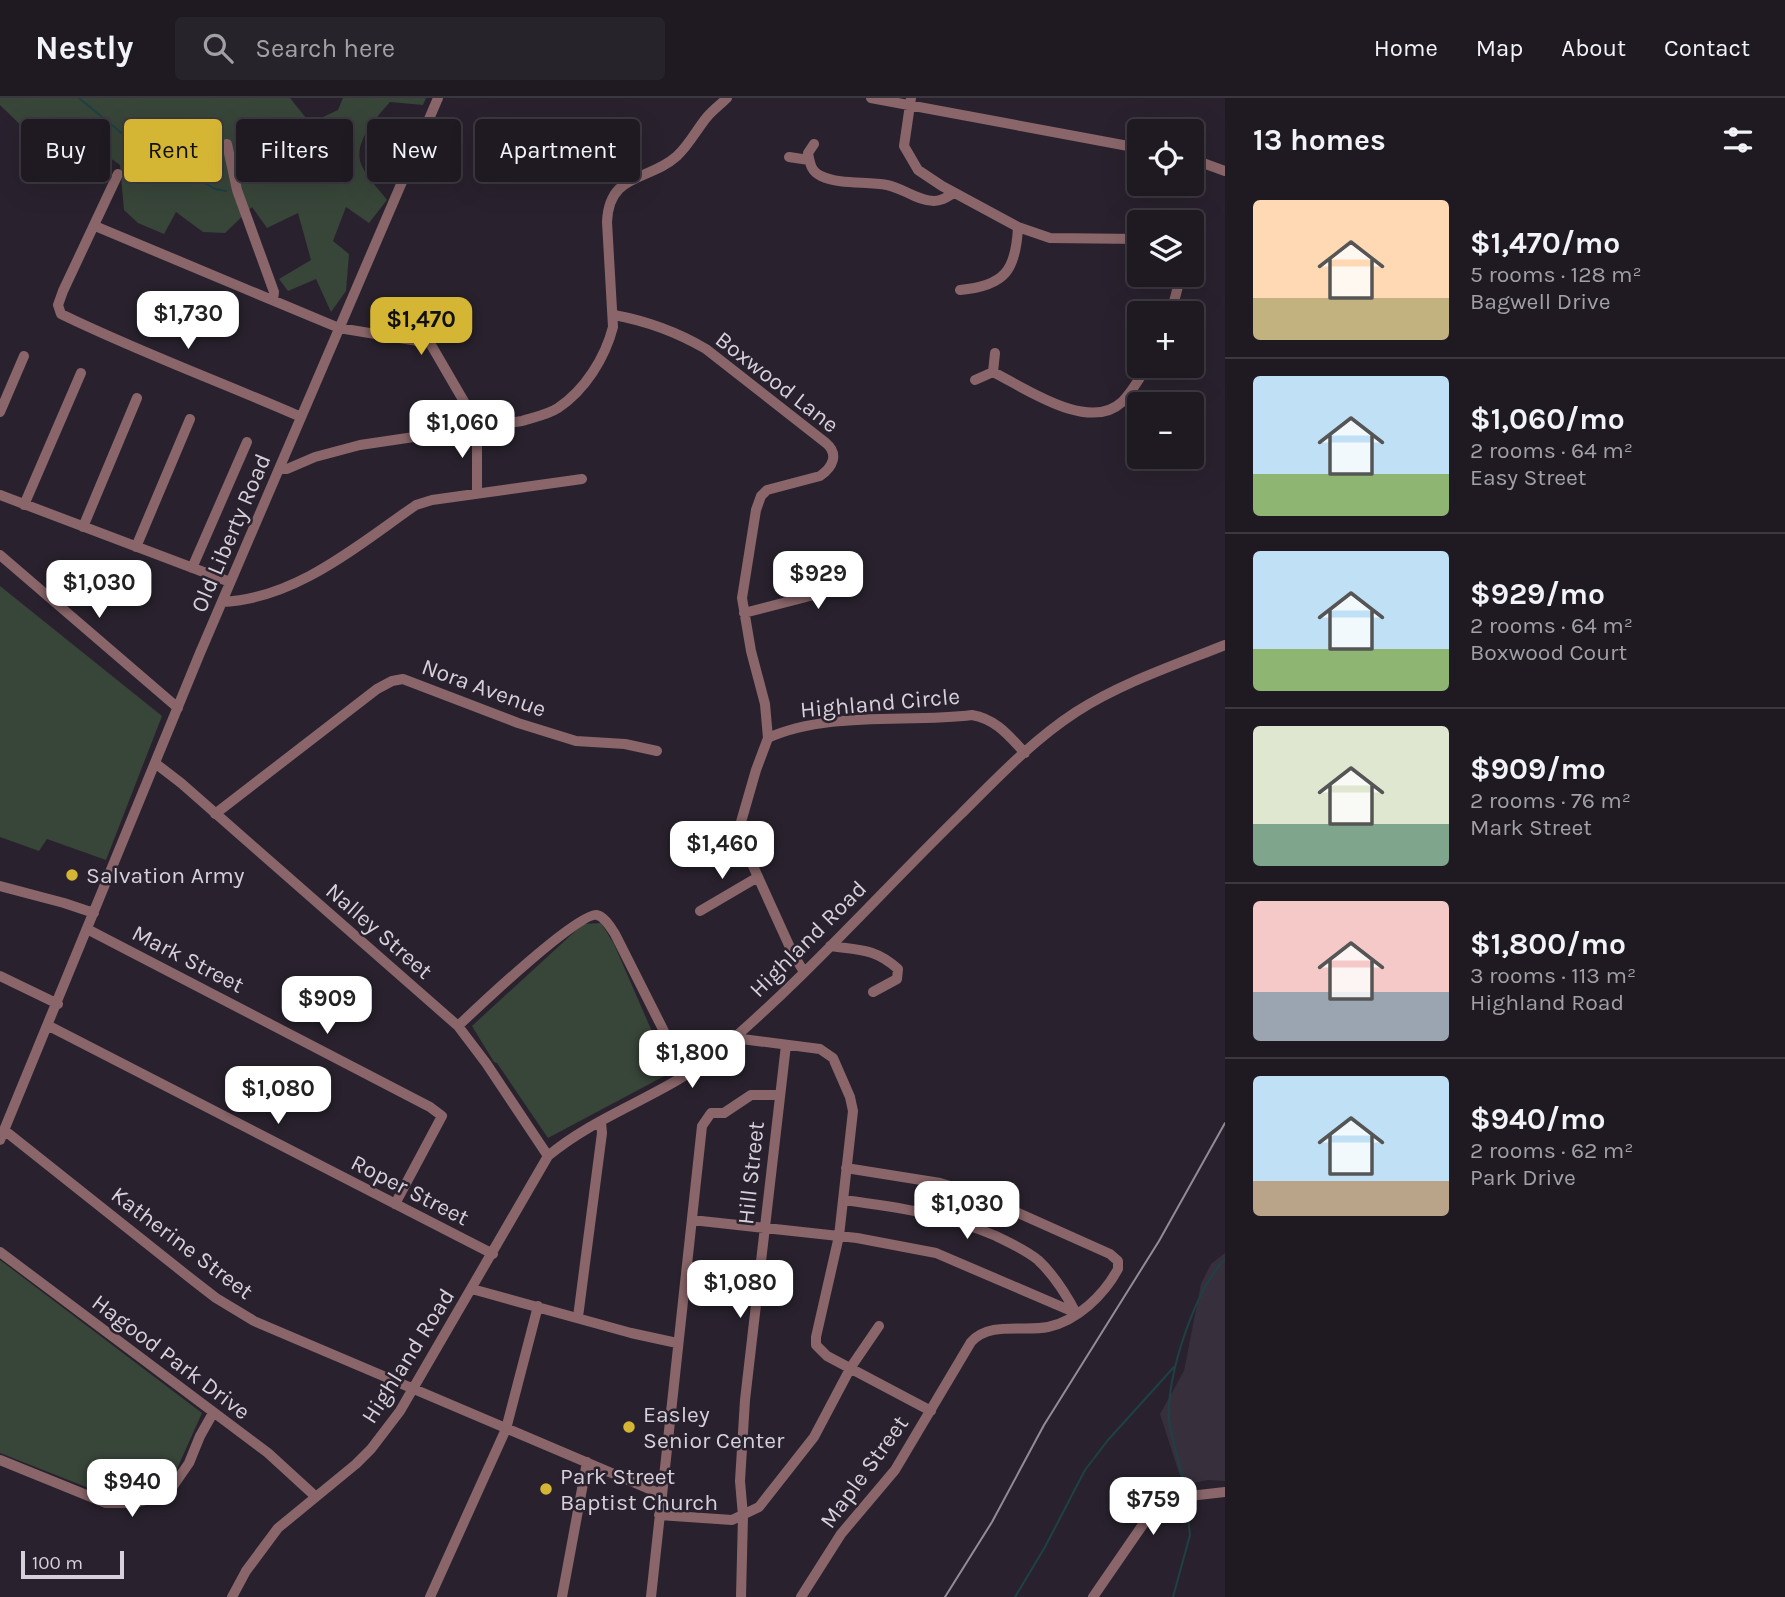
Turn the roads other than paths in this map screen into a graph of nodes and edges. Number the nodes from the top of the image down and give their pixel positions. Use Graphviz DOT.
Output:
graph roads {
  1 [pos="438,98"];
  2 [pos="727,98"];
  3 [pos="871,98"];
  4 [pos="909,102"];
  5 [pos="227,144"];
  6 [pos="814,144"];
  7 [pos="1127,146"];
  8 [pos="789,157"];
  9 [pos="809,160"];
  10 [pos="1204,163"];
  11 [pos="1225,171"];
  12 [pos="118,174"];
  13 [pos="954,192"];
  14 [pos="95,226"];
  15 [pos="1018,227"];
  16 [pos="1127,239"];
  17 [pos="960,290"];
  18 [pos="274,300"];
  19 [pos="614,314"];
  20 [pos="339,328"];
  21 [pos="995,353"];
  22 [pos="24,356"];
  23 [pos="993,372"];
  24 [pos="80,373"];
  25 [pos="1139,378"];
  26 [pos="975,380"];
  27 [pos="137,398"];
  28 [pos="0,411"];
  29 [pos="301,417"];
  30 [pos="190,419"];
  31 [pos="477,428"];
  32 [pos="247,442"];
  33 [pos="279,469"];
  34 [pos="582,479"];
  35 [pos="477,492"];
  36 [pos="0,495"];
  37 [pos="24,505"];
  38 [pos="83,527"];
  39 [pos="136,547"];
  40 [pos="0,555"];
  41 [pos="192,568"];
  42 [pos="846,570"];
  43 [pos="230,582"];
  44 [pos="222,602"];
  45 [pos="744,613"];
  46 [pos="1225,645"];
  47 [pos="178,708"];
  48 [pos="768,738"];
  49 [pos="657,751"];
  50 [pos="1025,753"];
  51 [pos="155,762"];
  52 [pos="215,814"];
  53 [pos="743,844"];
  54 [pos="677,855"];
  55 [pos="758,877"];
  56 [pos="0,886"];
  57 [pos="700,911"];
  58 [pos="94,913"];
  59 [pos="87,929"];
  60 [pos="830,946"];
  61 [pos="804,972"];
  62 [pos="0,976"];
  63 [pos="873,992"];
  64 [pos="58,1004"];
  65 [pos="49,1026"];
  66 [pos="458,1026"];
  67 [pos="734,1038"];
  68 [pos="786,1045"];
  69 [pos="686,1075"];
  70 [pos="779,1095"];
  71 [pos="601,1122"];
  72 [pos="2,1135"];
  73 [pos="548,1156"];
  74 [pos="846,1168"];
  75 [pos="843,1200"];
  76 [pos="395,1204"];
  77 [pos="692,1220"];
  78 [pos="765,1228"];
  79 [pos="839,1236"];
  80 [pos="0,1252"];
  81 [pos="493,1254"];
  82 [pos="472,1289"];
  83 [pos="538,1306"];
  84 [pos="1076,1313"];
  85 [pos="578,1317"];
  86 [pos="879,1326"];
  87 [pos="677,1343"];
  88 [pos="851,1367"];
  89 [pos="415,1388"];
  90 [pos="931,1411"];
  91 [pos="213,1413"];
  92 [pos="506,1429"];
  93 [pos="0,1460"];
  94 [pos="587,1462"];
  95 [pos="1225,1492"];
  96 [pos="661,1494"];
  97 [pos="315,1496"];
  98 [pos="659,1515"];
  99 [pos="743,1516"];
  100 [pos="232,1597"];
  101 [pos="430,1597"];
  102 [pos="562,1597"];
  103 [pos="652,1597"];
  104 [pos="741,1597"];
  105 [pos="801,1597"];
  106 [pos="1093,1597"];
  1 -- 20 [label="street, Old Liberty Road"];
  2 -- 19 [label="street"];
  3 -- 4 [label="street"];
  4 -- 7 [label="street"];
  4 -- 13 [label="street"];
  5 -- 18 [label="street"];
  6 -- 9 [label="street"];
  8 -- 9 [label="street"];
  9 -- 13 [label="street"];
  10 -- 11 [label="street"];
  12 -- 14 [label="street"];
  13 -- 15 [label="street"];
  14 -- 18 [label="street"];
  14 -- 29 [label="street"];
  15 -- 16 [label="street"];
  15 -- 17 [label="street"];
  18 -- 20 [label="street"];
  19 -- 31 [label="street"];
  19 -- 45 [label="street, Boxwood Lane"];
  20 -- 29 [label="street, Old Liberty Road"];
  20 -- 31 [label="street"];
  21 -- 23 [label="street"];
  22 -- 28 [label="street"];
  23 -- 25 [label="street"];
  23 -- 26 [label="street"];
  24 -- 37 [label="street"];
  27 -- 38 [label="street"];
  29 -- 33 [label="street, Old Liberty Road"];
  30 -- 39 [label="street"];
  31 -- 33 [label="street"];
  31 -- 35 [label="street"];
  32 -- 41 [label="street"];
  33 -- 43 [label="street, Old Liberty Road"];
  34 -- 35 [label="street"];
  35 -- 44 [label="street"];
  36 -- 37 [label="street"];
  37 -- 38 [label="street"];
  38 -- 39 [label="street"];
  39 -- 41 [label="street"];
  40 -- 47 [label="street"];
  41 -- 43 [label="street"];
  42 -- 45 [label="street"];
  43 -- 44 [label="street, Old Liberty Road"];
  44 -- 47 [label="street, Old Liberty Road"];
  45 -- 48 [label="street, Boxwood Lane"];
  46 -- 50 [label="street, Highland Road"];
  47 -- 51 [label="street, Old Liberty Road"];
  48 -- 50 [label="street, Highland Circle"];
  48 -- 53 [label="street"];
  49 -- 52 [label="street, Nora Avenue"];
  50 -- 60 [label="street, Highland Road"];
  51 -- 52 [label="street, Nalley Street"];
  51 -- 58 [label="street, Old Liberty Road"];
  52 -- 66 [label="street, Nalley Street"];
  53 -- 54 [label="street"];
  53 -- 55 [label="street"];
  55 -- 57 [label="street"];
  55 -- 61 [label="street"];
  56 -- 58 [label="street"];
  58 -- 59 [label="street, Old Liberty Road"];
  59 -- 64 [label="street, Old Liberty Road"];
  59 -- 76 [label="street, Mark Street"];
  60 -- 61 [label="street, Highland Road"];
  60 -- 63 [label="street"];
  61 -- 67 [label="street, Highland Road"];
  62 -- 64 [label="street"];
  64 -- 65 [label="street, Old Liberty Road"];
  65 -- 72 [label="street, Old Liberty Road"];
  65 -- 76 [label="street, Roper Street"];
  66 -- 69 [label="street"];
  66 -- 73 [label="street, Nalley Street"];
  67 -- 68 [label="street"];
  67 -- 69 [label="street, Highland Road"];
  68 -- 70 [label="street, Hill Street"];
  68 -- 74 [label="street"];
  69 -- 71 [label="street, Highland Road"];
  70 -- 77 [label="street"];
  70 -- 78 [label="street, Hill Street"];
  71 -- 73 [label="street, Highland Road"];
  71 -- 85 [label="street"];
  72 -- 89 [label="street, Katherine Street"];
  73 -- 81 [label="street, Highland Road"];
  74 -- 75 [label="street"];
  74 -- 84 [label="street"];
  75 -- 79 [label="street"];
  75 -- 84 [label="street"];
  76 -- 81 [label="street, Roper Street"];
  77 -- 78 [label="street"];
  77 -- 87 [label="street"];
  78 -- 79 [label="street"];
  78 -- 99 [label="street, Hill Street"];
  79 -- 84 [label="street"];
  79 -- 88 [label="street"];
  80 -- 91 [label="street, Hagood Park Drive"];
  81 -- 82 [label="street, Highland Road"];
  82 -- 83 [label="street"];
  82 -- 89 [label="street, Highland Road"];
  83 -- 85 [label="street"];
  83 -- 92 [label="street"];
  84 -- 90 [label="street, Maple Street"];
  85 -- 87 [label="street"];
  86 -- 88 [label="street"];
  87 -- 96 [label="street"];
  88 -- 90 [label="street"];
  88 -- 99 [label="street"];
  89 -- 92 [label="street, Katherine Street"];
  89 -- 97 [label="street, Highland Road"];
  90 -- 105 [label="street, Maple Street"];
  91 -- 93 [label="street"];
  91 -- 97 [label="street, Hagood Park Drive"];
  92 -- 94 [label="street, Katherine Street"];
  92 -- 101 [label="street"];
  94 -- 96 [label="street, Katherine Street"];
  94 -- 102 [label="street"];
  95 -- 106 [label="street"];
  96 -- 98 [label="street"];
  97 -- 100 [label="street, Highland Road"];
  98 -- 99 [label="street"];
  98 -- 103 [label="street"];
  99 -- 104 [label="street, Hill Street"];
}
